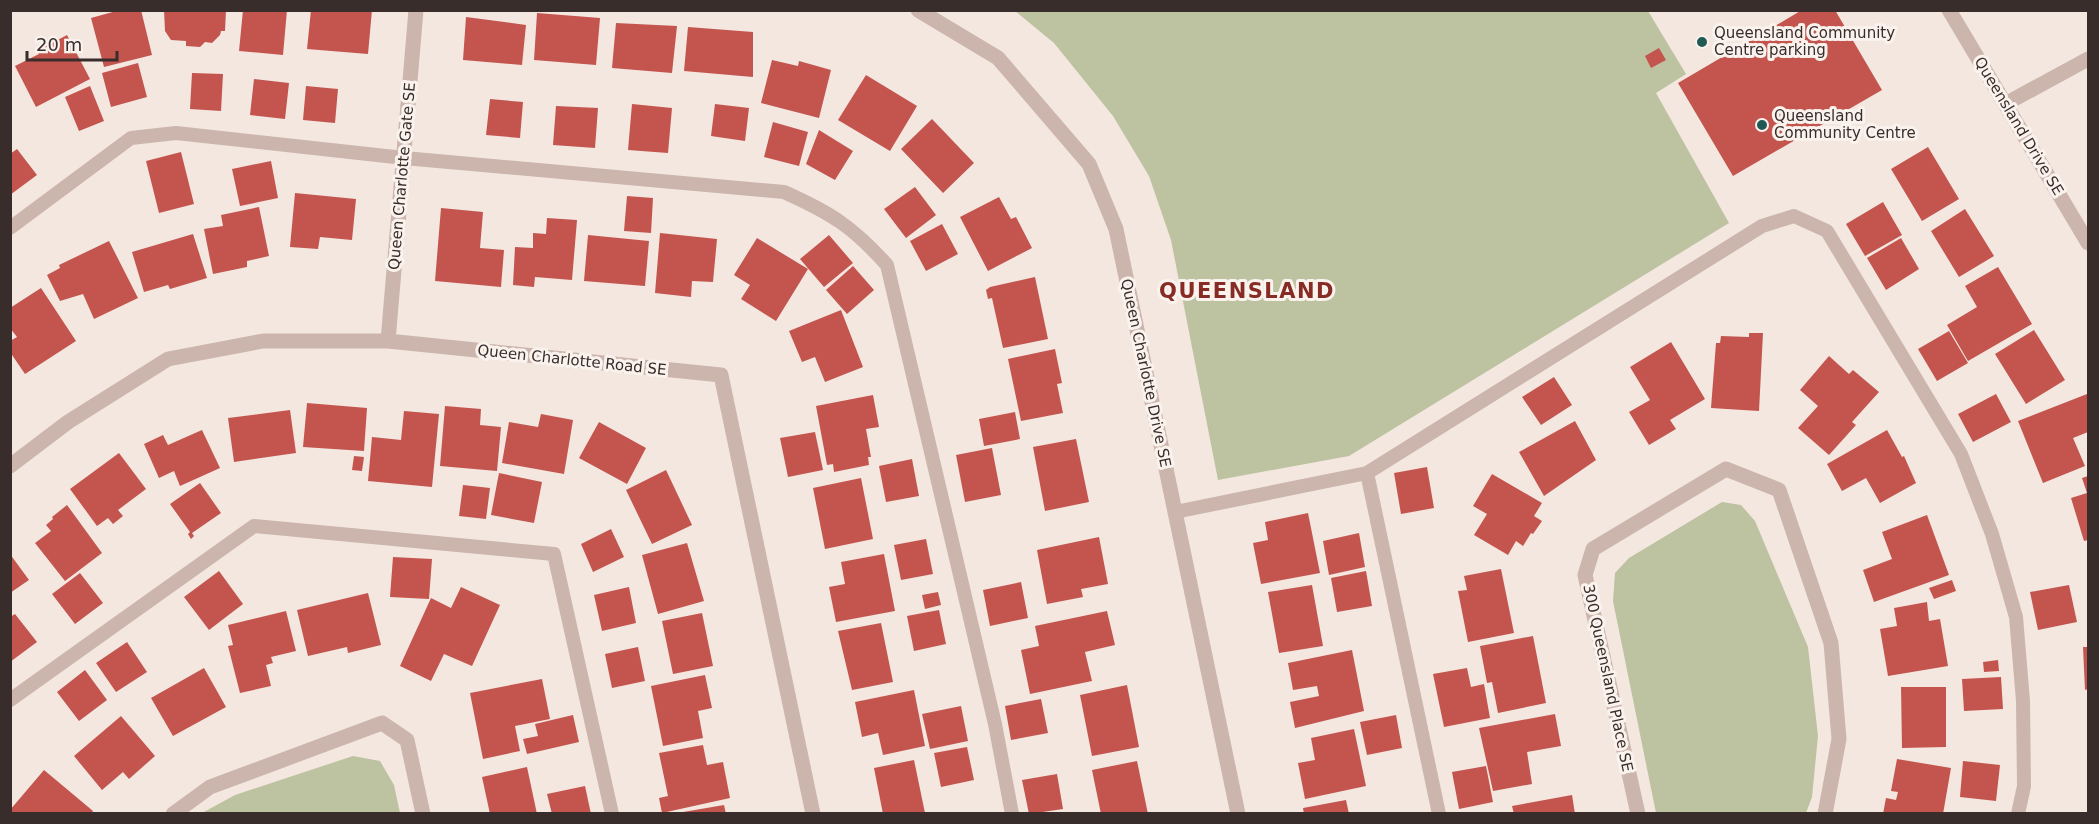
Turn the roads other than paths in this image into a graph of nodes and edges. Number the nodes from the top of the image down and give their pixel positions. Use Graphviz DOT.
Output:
graph roads {
  1 [pos="416,10"];
  2 [pos="918,10"];
  3 [pos="1950,10"];
  4 [pos="2088,59"];
  5 [pos="2007,103"];
  6 [pos="404,158"];
  7 [pos="10,228"];
  8 [pos="2088,243"];
  9 [pos="388,341"];
  10 [pos="10,466"];
  11 [pos="1367,473"];
  12 [pos="1175,512"];
  13 [pos="10,700"];
  14 [pos="173,813"];
  15 [pos="423,813"];
  16 [pos="612,813"];
  17 [pos="813,813"];
  18 [pos="1012,813"];
  19 [pos="1238,813"];
  20 [pos="1439,813"];
  21 [pos="1638,813"];
  22 [pos="1825,813"];
  23 [pos="2018,813"];
  1 -- 6 [label="street, Queen Charlotte Gate SE"];
  2 -- 12 [label="street, Queen Charlotte Drive SE"];
  3 -- 5 [label="street, Queensland Drive SE"];
  4 -- 5 [label="street"];
  5 -- 8 [label="street, Queensland Drive SE"];
  6 -- 7 [label="lane"];
  6 -- 9 [label="street, Queen Charlotte Gate SE"];
  6 -- 18 [label="lane"];
  9 -- 10 [label="street, Queen Charlotte Road SE"];
  9 -- 17 [label="street, Queen Charlotte Road SE"];
  11 -- 12 [label="lane"];
  11 -- 20 [label="lane"];
  11 -- 23 [label="lane"];
  12 -- 19 [label="street, Queen Charlotte Drive SE"];
  13 -- 16 [label="lane"];
  14 -- 15 [label="street"];
  21 -- 22 [label="street, 300 Queensland Place SE"];
}
